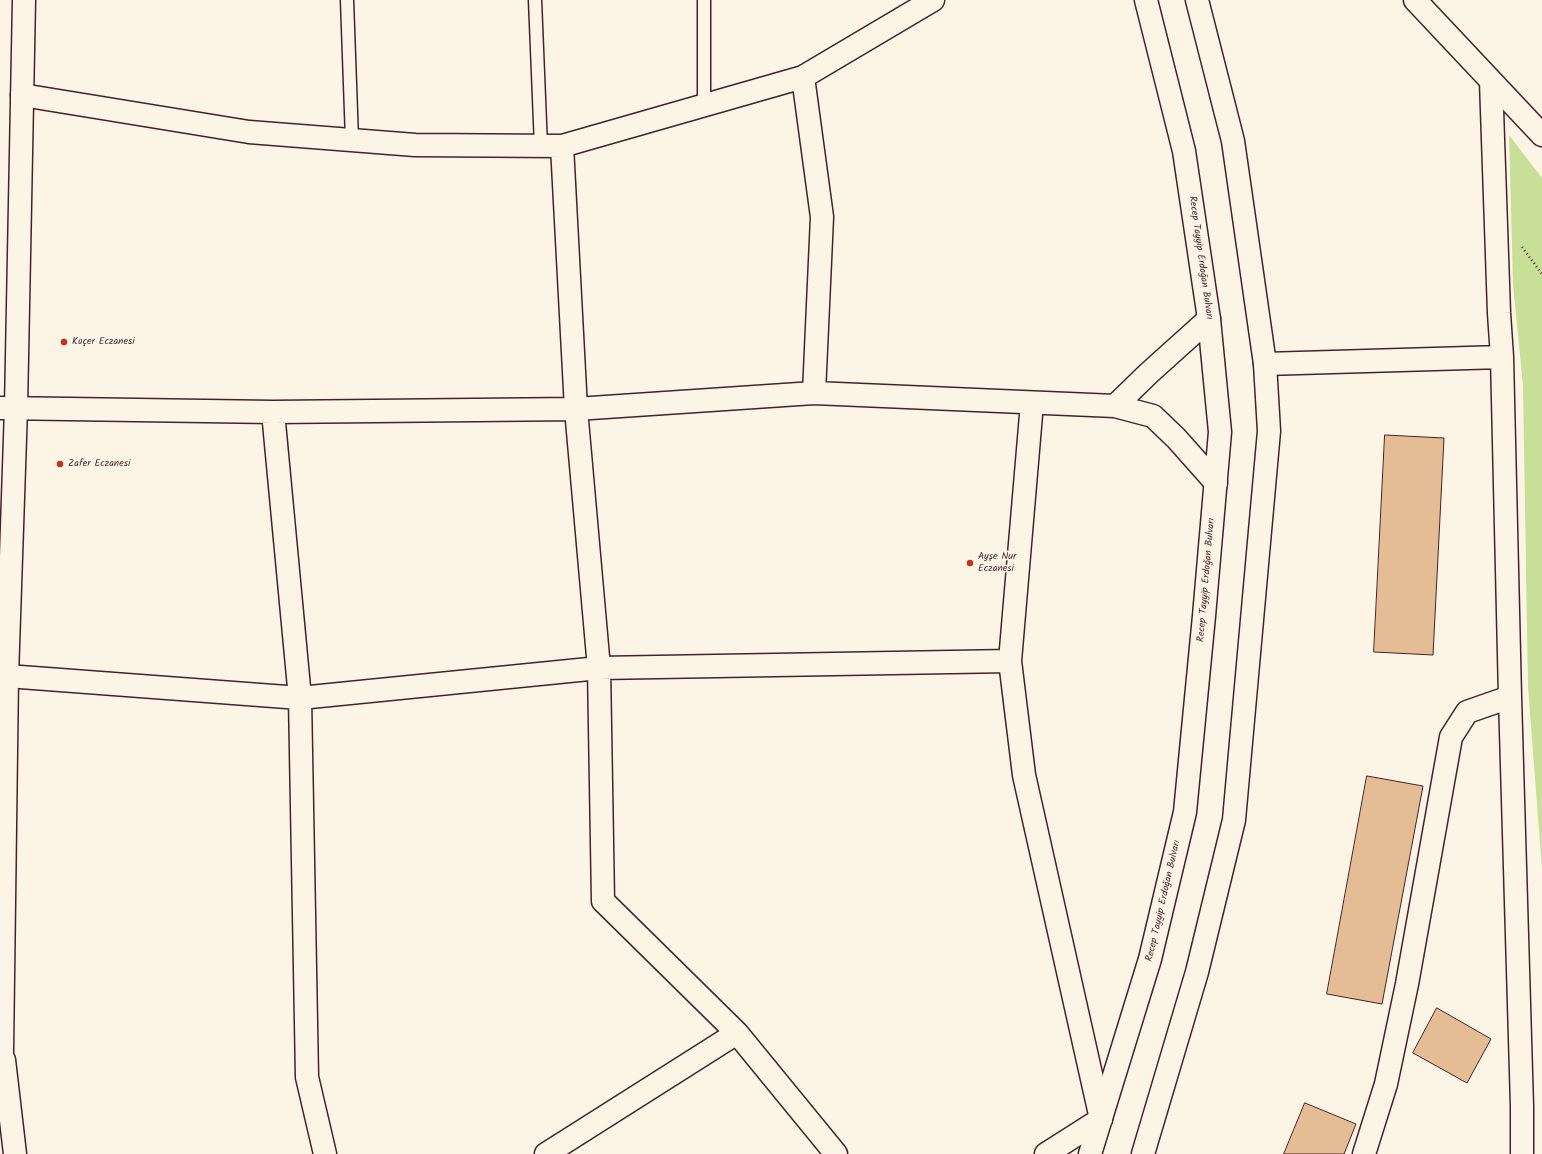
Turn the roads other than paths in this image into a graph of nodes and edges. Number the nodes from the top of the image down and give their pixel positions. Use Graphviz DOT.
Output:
graph roads {
  1 [pos="24,0"];
  2 [pos="347,0"];
  3 [pos="535,0"];
  4 [pos="704,0"];
  5 [pos="933,0"];
  6 [pos="1146,0"];
  7 [pos="1197,0"];
  8 [pos="1415,0"];
  9 [pos="803,77"];
  10 [pos="1491,81"];
  11 [pos="22,95"];
  12 [pos="704,106"];
  13 [pos="1542,135"];
  14 [pos="352,140"];
  15 [pos="562,146"];
  16 [pos="540,147"];
  17 [pos="1209,319"];
  18 [pos="1502,357"];
  19 [pos="1265,364"];
  20 [pos="814,393"];
  21 [pos="1032,402"];
  22 [pos="1115,406"];
  23 [pos="8,408"];
  24 [pos="576,410"];
  25 [pos="273,412"];
  26 [pos="1216,483"];
  27 [pos="1010,661"];
  28 [pos="599,668"];
  29 [pos="4,676"];
  30 [pos="1510,696"];
  31 [pos="300,698"];
  32 [pos="1,1011"];
  33 [pos="737,1033"];
  34 [pos="2,1051"];
  35 [pos="0,1076"];
  36 [pos="1100,1119"];
  37 [pos="15,1154"];
  38 [pos="325,1154"];
  39 [pos="546,1154"];
  40 [pos="836,1154"];
  41 [pos="1046,1154"];
  42 [pos="1090,1154"];
  43 [pos="1143,1154"];
  44 [pos="1364,1154"];
  45 [pos="1522,1154"];
  1 -- 11 [label="street"];
  2 -- 14 [label="lane"];
  3 -- 16 [label="lane"];
  4 -- 12 [label="lane"];
  5 -- 9 [label="street"];
  6 -- 17 [label="street, Recep Tayyip Erdoğan Bulvarı"];
  7 -- 19 [label="street"];
  8 -- 10 [label="street"];
  9 -- 12 [label="street"];
  9 -- 20 [label="street"];
  10 -- 13 [label="street"];
  10 -- 18 [label="street"];
  11 -- 14 [label="street"];
  11 -- 23 [label="street"];
  12 -- 15 [label="street"];
  14 -- 16 [label="street"];
  15 -- 16 [label="street"];
  15 -- 24 [label="street"];
  17 -- 22 [label="street"];
  17 -- 26 [label="street, Recep Tayyip Erdoğan Bulvarı"];
  18 -- 19 [label="street"];
  18 -- 30 [label="street"];
  19 -- 43 [label="street"];
  20 -- 21 [label="street"];
  20 -- 24 [label="street"];
  21 -- 22 [label="street"];
  21 -- 27 [label="street"];
  22 -- 26 [label="street"];
  23 -- 25 [label="street"];
  23 -- 29 [label="street"];
  24 -- 25 [label="street"];
  24 -- 28 [label="street"];
  25 -- 31 [label="street"];
  26 -- 36 [label="street, Recep Tayyip Erdoğan Bulvarı"];
  27 -- 28 [label="street"];
  27 -- 36 [label="street"];
  28 -- 31 [label="street"];
  28 -- 33 [label="street"];
  29 -- 31 [label="street"];
  29 -- 32 [label="street"];
  30 -- 44 [label="street"];
  30 -- 45 [label="street"];
  31 -- 38 [label="street"];
  32 -- 34 [label="street"];
  33 -- 39 [label="street"];
  33 -- 40 [label="street"];
  34 -- 35 [label="street"];
  34 -- 37 [label="street"];
  36 -- 41 [label="street"];
  36 -- 42 [label="street, Recep Tayyip Erdoğan Bulvarı"];
}
